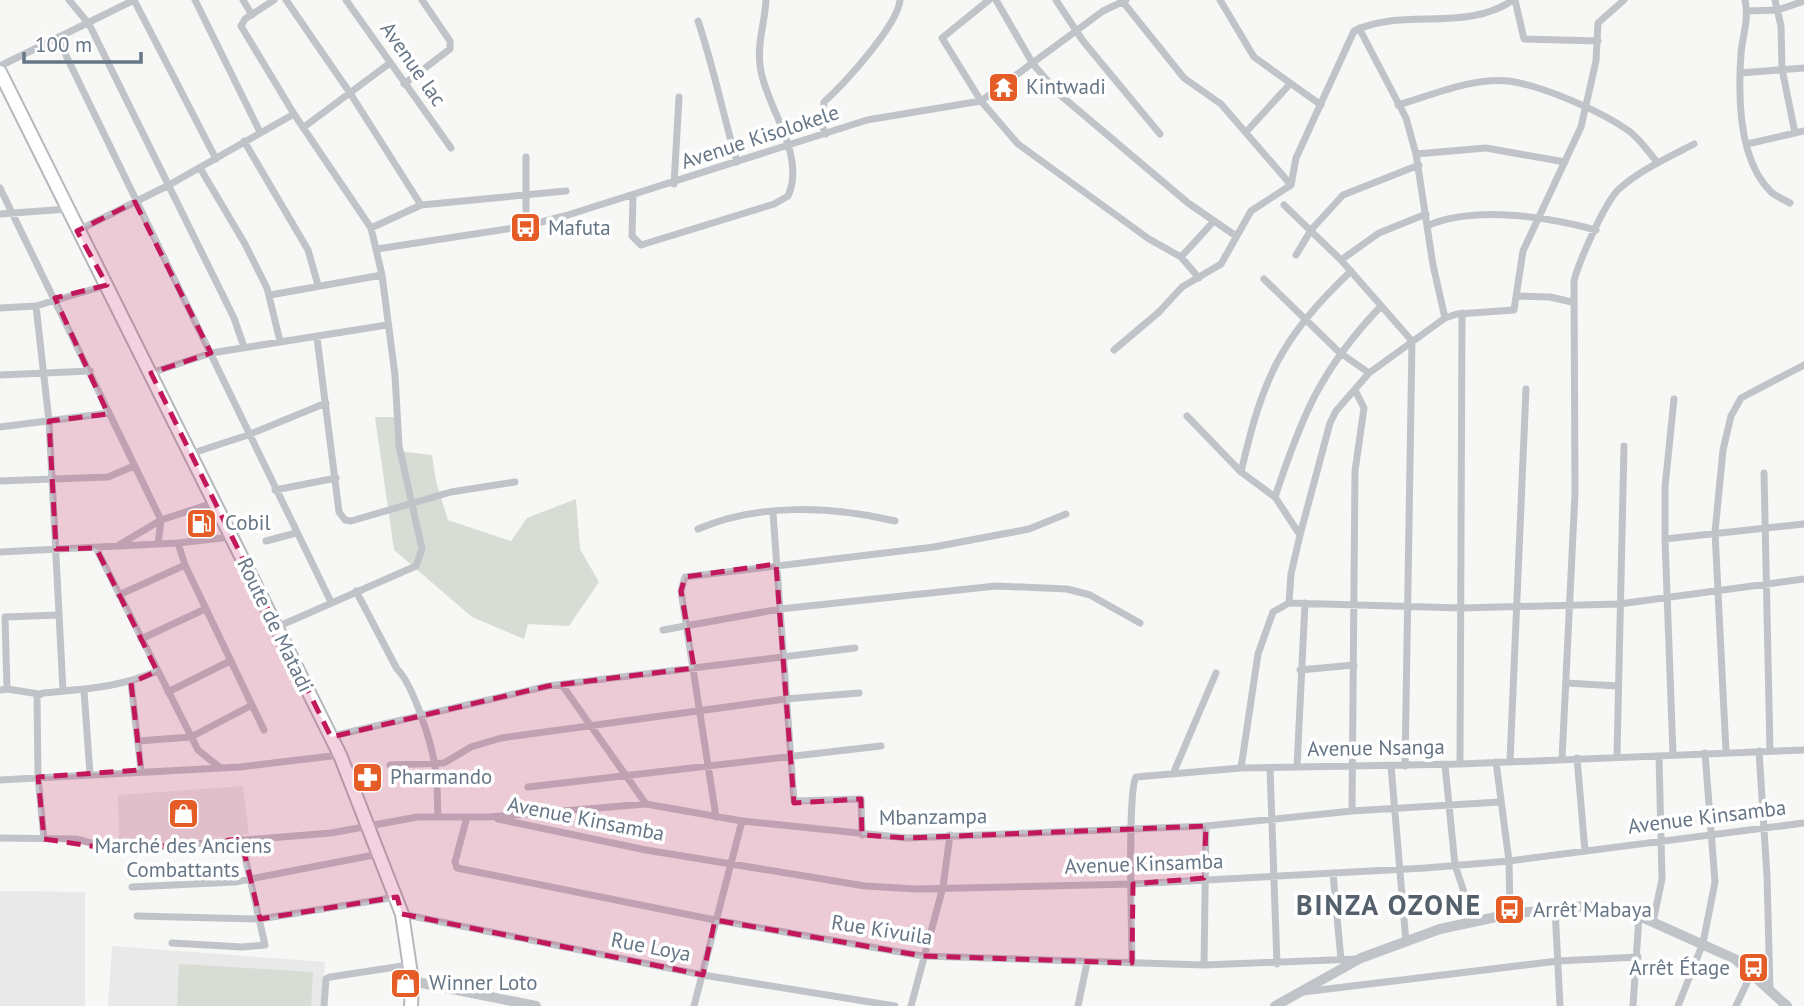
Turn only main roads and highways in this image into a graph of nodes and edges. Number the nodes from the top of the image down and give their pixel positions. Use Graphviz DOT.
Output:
graph roads {
  1 [pos="0,72"];
  2 [pos="411,1006"];
  1 -- 2 [label="main road, Route de Matadi"];
}
